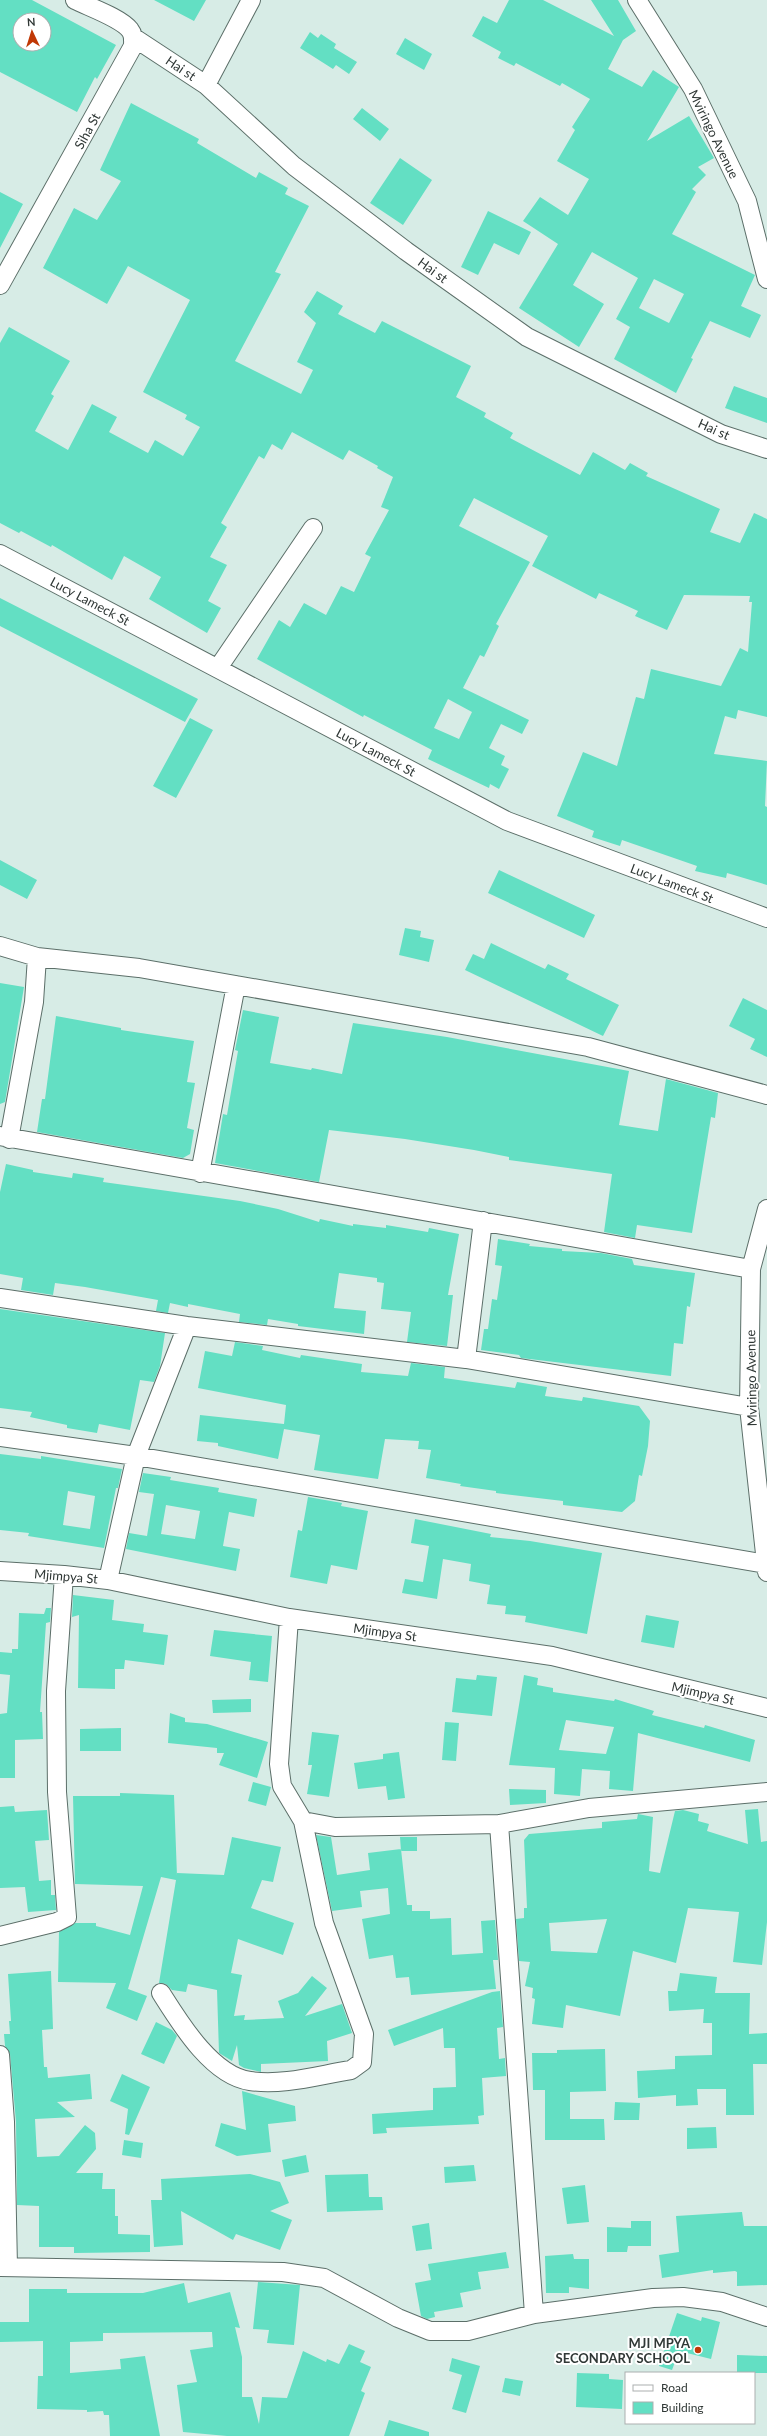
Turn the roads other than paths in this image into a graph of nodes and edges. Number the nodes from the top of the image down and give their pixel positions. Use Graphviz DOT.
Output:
graph roads {
  1 [pos="75,0"];
  2 [pos="251,0"];
  3 [pos="637,0"];
  4 [pos="133,37"];
  5 [pos="206,86"];
  6 [pos="767,279"];
  7 [pos="0,285"];
  8 [pos="767,449"];
  9 [pos="313,528"];
  10 [pos="0,554"];
  11 [pos="218,668"];
  12 [pos="767,918"];
  13 [pos="0,946"];
  14 [pos="37,957"];
  15 [pos="236,985"];
  16 [pos="767,1095"];
  17 [pos="4,1137"];
  18 [pos="200,1173"];
  19 [pos="767,1209"];
  20 [pos="483,1221"];
  21 [pos="752,1269"];
  22 [pos="0,1298"];
  23 [pos="188,1326"];
  24 [pos="466,1360"];
  25 [pos="749,1407"];
  26 [pos="0,1437"];
  27 [pos="136,1456"];
  28 [pos="766,1568"];
  29 [pos="0,1571"];
  30 [pos="64,1575"];
  31 [pos="108,1580"];
  32 [pos="289,1618"];
  33 [pos="767,1708"];
  34 [pos="767,1792"];
  35 [pos="303,1821"];
  36 [pos="499,1824"];
  37 [pos="0,1936"];
  38 [pos="161,1993"];
  39 [pos="0,2055"];
  40 [pos="4,2267"];
  41 [pos="534,2314"];
  42 [pos="767,2317"];
  1 -- 4 [label="street"];
  2 -- 5 [label="street"];
  3 -- 6 [label="street, Mviringo Avenue"];
  4 -- 5 [label="street, Hai st"];
  4 -- 7 [label="street, Siha St"];
  5 -- 8 [label="street, Hai st"];
  9 -- 11 [label="street"];
  10 -- 11 [label="street, Lucy Lameck St"];
  11 -- 12 [label="street, Lucy Lameck St"];
  13 -- 14 [label="street"];
  14 -- 15 [label="street"];
  14 -- 17 [label="street"];
  15 -- 16 [label="street"];
  15 -- 18 [label="street"];
  17 -- 18 [label="street"];
  18 -- 20 [label="street"];
  19 -- 21 [label="street, Mviringo Avenue"];
  20 -- 21 [label="street"];
  20 -- 24 [label="street"];
  21 -- 25 [label="street, Mviringo Avenue"];
  22 -- 23 [label="street"];
  23 -- 24 [label="street"];
  23 -- 27 [label="street"];
  24 -- 25 [label="street"];
  25 -- 28 [label="street, Mviringo Avenue"];
  26 -- 27 [label="street"];
  27 -- 28 [label="street"];
  27 -- 31 [label="street"];
  29 -- 30 [label="street, Mjimpya St"];
  30 -- 31 [label="street, Mjimpya St"];
  30 -- 37 [label="street"];
  31 -- 32 [label="street, Mjimpya St"];
  32 -- 33 [label="street, Mjimpya St"];
  32 -- 35 [label="street"];
  34 -- 36 [label="street"];
  35 -- 36 [label="street"];
  35 -- 38 [label="street"];
  36 -- 41 [label="street"];
  39 -- 40 [label="street"];
  40 -- 41 [label="street"];
  41 -- 42 [label="street"];
}
